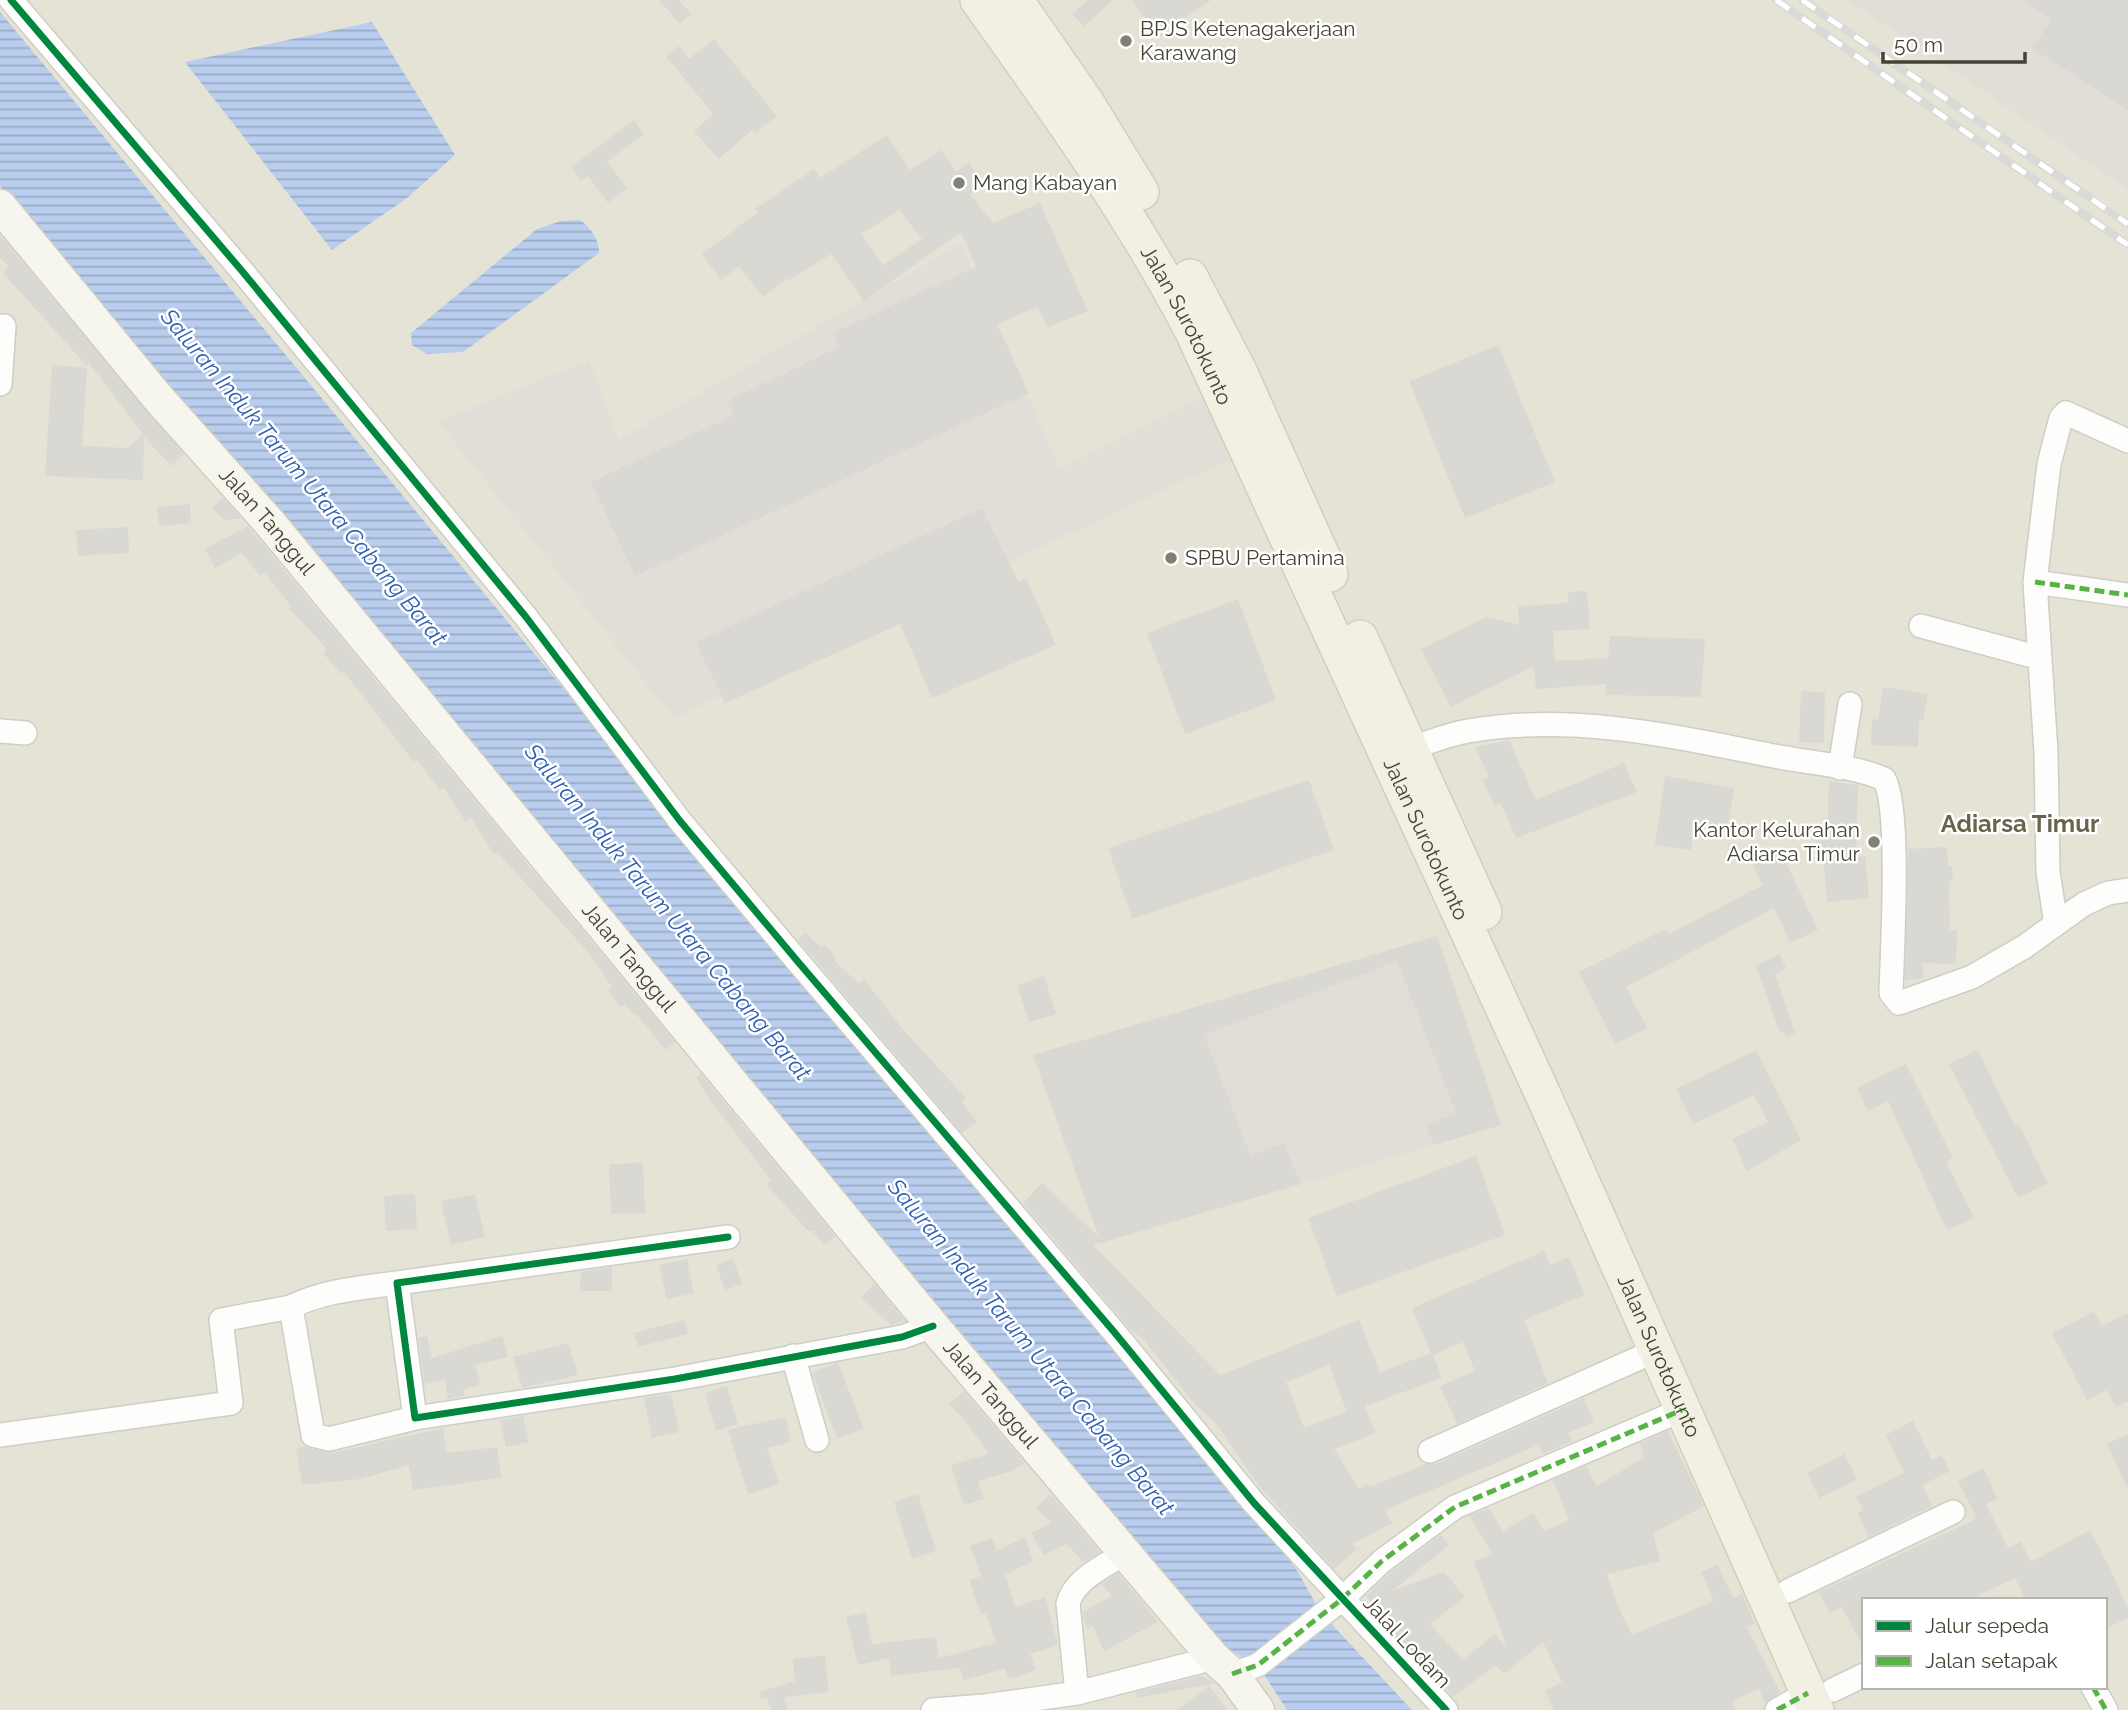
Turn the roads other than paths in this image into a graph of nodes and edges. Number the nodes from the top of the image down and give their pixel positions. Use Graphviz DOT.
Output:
graph roads {
  1 [pos="11,0"];
  2 [pos="978,0"];
  3 [pos="1015,0"];
  4 [pos="0,206"];
  5 [pos="4,326"];
  6 [pos="0,384"];
  7 [pos="2128,441"];
  8 [pos="2035,582"];
  9 [pos="2128,595"];
  10 [pos="1921,626"];
  11 [pos="2040,658"];
  12 [pos="1850,704"];
  13 [pos="0,731"];
  14 [pos="25,733"];
  15 [pos="1412,748"];
  16 [pos="1840,768"];
  17 [pos="2128,890"];
  18 [pos="2056,924"];
  19 [pos="727,1237"];
  20 [pos="397,1283"];
  21 [pos="291,1307"];
  22 [pos="933,1326"];
  23 [pos="1655,1351"];
  24 [pos="793,1356"];
  25 [pos="1682,1410"];
  26 [pos="415,1418"];
  27 [pos="0,1435"];
  28 [pos="817,1440"];
  29 [pos="1430,1451"];
  30 [pos="1954,1512"];
  31 [pos="1125,1553"];
  32 [pos="1788,1591"];
  33 [pos="1342,1599"];
  34 [pos="1803,1650"];
  35 [pos="1235,1666"];
  36 [pos="2094,1689"];
  37 [pos="1077,1693"];
  38 [pos="1833,1696"];
  39 [pos="933,1710"];
  40 [pos="1258,1710"];
  41 [pos="1446,1710"];
  42 [pos="1777,1710"];
  43 [pos="2106,1710"];
  1 -- 33 [label="street, Jalal Lodam"];
  2 -- 23 [label="main road, Jalan Surotokunto"];
  3 -- 15 [label="main road, Jalan Surotokunto"];
  4 -- 22 [label="street, Jalan Tanggul"];
  5 -- 6 [label="street"];
  7 -- 8 [label="street"];
  8 -- 9 [label="street"];
  8 -- 11 [label="street"];
  10 -- 11 [label="street"];
  11 -- 18 [label="street"];
  12 -- 16 [label="street"];
  13 -- 14 [label="street"];
  15 -- 16 [label="street"];
  15 -- 32 [label="main road, Jalan Surotokunto"];
  16 -- 18 [label="street"];
  17 -- 18 [label="street"];
  19 -- 20 [label="street"];
  20 -- 21 [label="street"];
  20 -- 26 [label="street"];
  21 -- 26 [label="street"];
  21 -- 27 [label="street"];
  22 -- 24 [label="street"];
  22 -- 31 [label="street, Jalan Tanggul"];
  23 -- 25 [label="main road, Jalan Surotokunto"];
  23 -- 29 [label="street"];
  24 -- 26 [label="street"];
  24 -- 28 [label="street"];
  25 -- 33 [label="street"];
  25 -- 34 [label="main road, Jalan Surotokunto"];
  30 -- 32 [label="street"];
  31 -- 35 [label="street, Jalan Tanggul"];
  31 -- 37 [label="street"];
  32 -- 34 [label="main road, Jalan Surotokunto"];
  33 -- 35 [label="street"];
  33 -- 41 [label="street, Jalal Lodam"];
  34 -- 38 [label="main road, Jalan Surotokunto"];
  35 -- 37 [label="street"];
  35 -- 40 [label="street, Jalan Tanggul"];
  36 -- 43 [label="street"];
  37 -- 39 [label="street"];
  38 -- 42 [label="street"];
}
